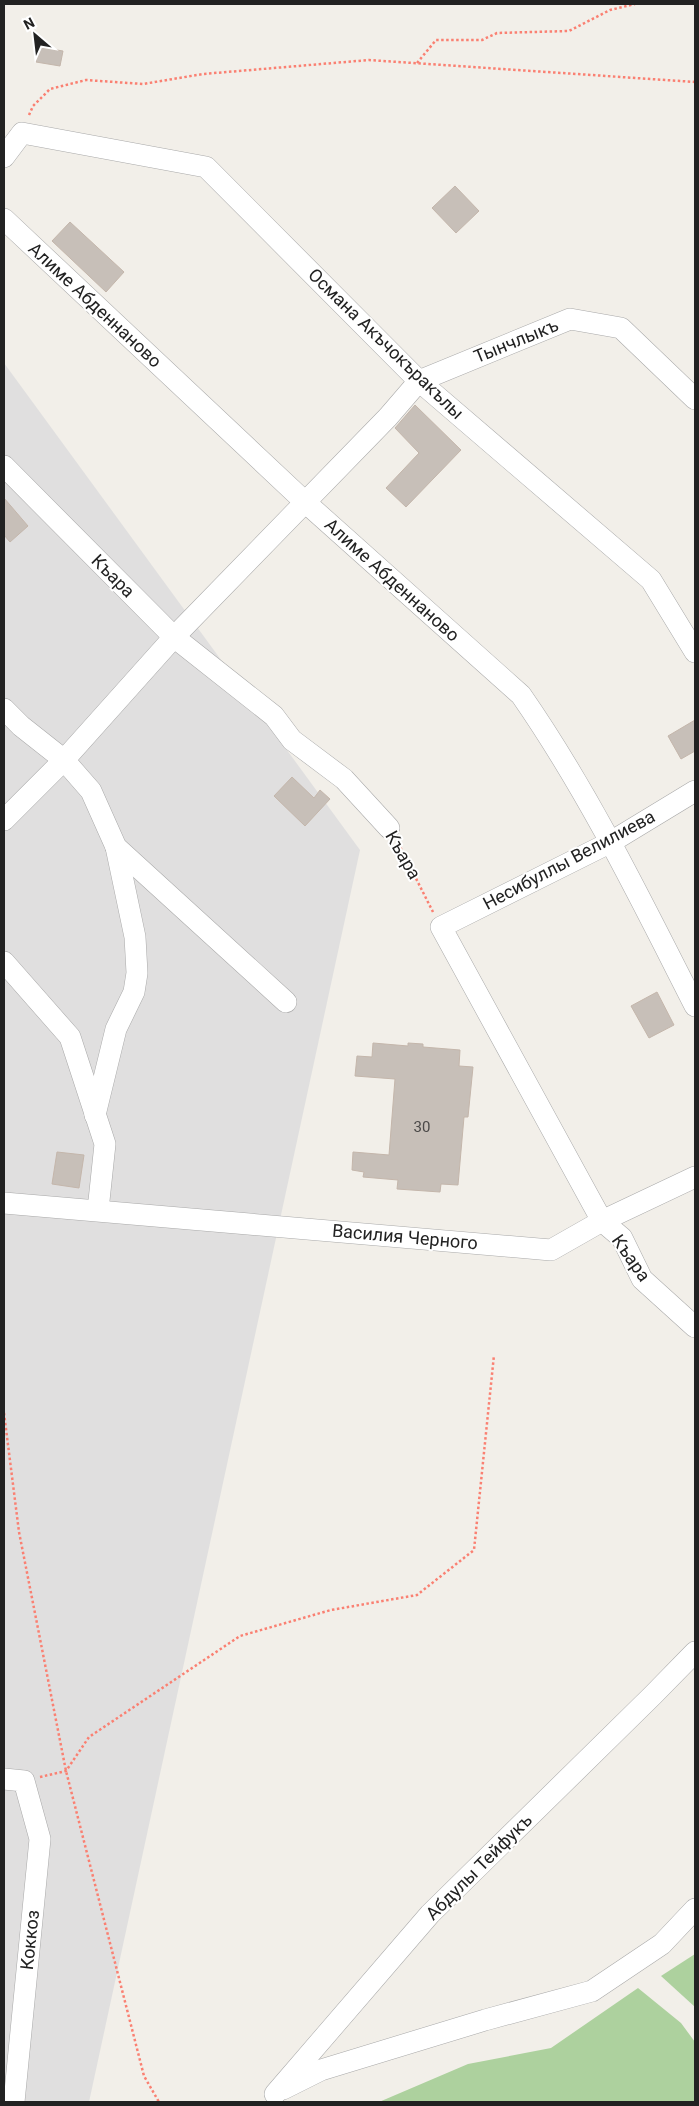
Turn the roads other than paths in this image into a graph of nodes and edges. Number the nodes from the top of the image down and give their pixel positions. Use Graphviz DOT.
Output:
graph roads {
  1 [pos="4,158"];
  2 [pos="4,219"];
  3 [pos="419,381"];
  4 [pos="695,399"];
  5 [pos="4,466"];
  6 [pos="305,502"];
  7 [pos="174,637"];
  8 [pos="695,652"];
  9 [pos="4,709"];
  10 [pos="64,760"];
  11 [pos="695,791"];
  12 [pos="4,820"];
  13 [pos="389,828"];
  14 [pos="611,842"];
  15 [pos="116,847"];
  16 [pos="441,927"];
  17 [pos="4,962"];
  18 [pos="286,1002"];
  19 [pos="695,1006"];
  20 [pos="95,1115"];
  21 [pos="695,1177"];
  22 [pos="4,1203"];
  23 [pos="98,1210"];
  24 [pos="602,1221"];
  25 [pos="695,1327"];
  26 [pos="695,1652"];
  27 [pos="14,1780"];
  28 [pos="695,1909"];
  29 [pos="269,2098"];
  30 [pos="14,2102"];
  1 -- 3 [label="street, Османа Акъчокъракълы"];
  2 -- 6 [label="street, Алиме Абденнаново"];
  3 -- 4 [label="street, Тынчлыкъ"];
  3 -- 6 [label="street, Тынчлыкъ"];
  3 -- 8 [label="street, Османа Акъчокъракълы"];
  5 -- 7 [label="street, Къара"];
  6 -- 7 [label="street, Тынчлыкъ"];
  6 -- 14 [label="street, Алиме Абденнаново"];
  7 -- 10 [label="street, Тынчлыкъ"];
  7 -- 13 [label="street, Къара"];
  9 -- 10 [label="street"];
  10 -- 12 [label="street, Тынчлыкъ"];
  10 -- 15 [label="street"];
  11 -- 14 [label="street, Несибуллы Велилиева"];
  14 -- 16 [label="street, Несибуллы Велилиева"];
  14 -- 19 [label="street, Алиме Абденнаново"];
  15 -- 18 [label="street"];
  15 -- 20 [label="street"];
  16 -- 24 [label="street, Къара"];
  17 -- 20 [label="street"];
  20 -- 23 [label="street"];
  21 -- 24 [label="street, Василия Черного"];
  22 -- 23 [label="street, Василия Черного"];
  23 -- 24 [label="street, Василия Черного"];
  24 -- 25 [label="street, Къара"];
  26 -- 29 [label="street, Абдулы Тейфукъ"];
  27 -- 30 [label="street, Коккоз"];
  28 -- 29 [label="street"];
}
